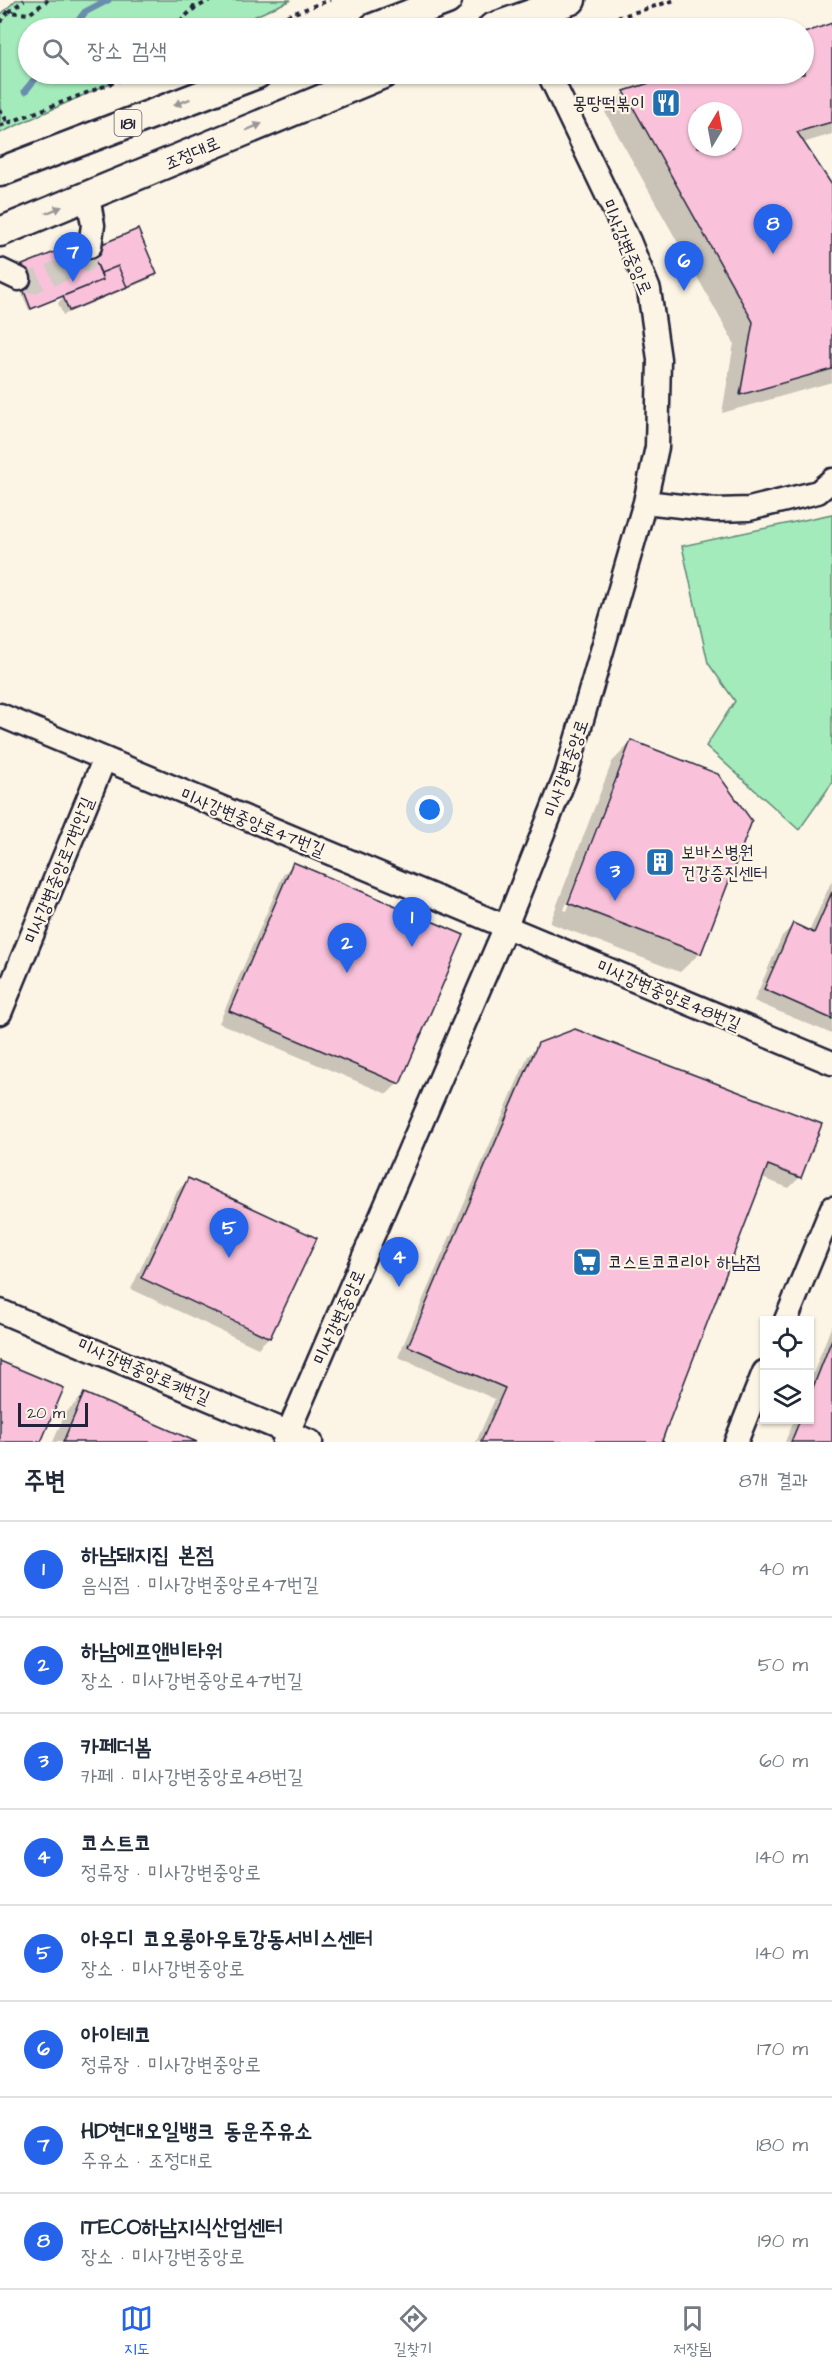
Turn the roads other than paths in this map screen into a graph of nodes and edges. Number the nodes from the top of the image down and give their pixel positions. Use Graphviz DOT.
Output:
graph roads {
  1 [pos="447,0"];
  2 [pos="571,0"];
  3 [pos="524,15"];
  4 [pos="399,18"];
  5 [pos="230,84"];
  6 [pos="359,84"];
  7 [pos="554,84"];
  8 [pos="0,172"];
  9 [pos="88,196"];
  10 [pos="0,232"];
  11 [pos="90,246"];
  12 [pos="832,480"];
  13 [pos="645,502"];
  14 [pos="0,716"];
  15 [pos="104,760"];
  16 [pos="506,926"];
  17 [pos="0,1013"];
  18 [pos="832,1064"];
  19 [pos="832,1208"];
  20 [pos="0,1311"];
  21 [pos="788,1316"];
  22 [pos="760,1384"];
  23 [pos="286,1437"];
  24 [pos="311,1442"];
  25 [pos="736,1442"];
  1 -- 4 [label="main road"];
  2 -- 3 [label="main road"];
  5 -- 8 [label="main road, 181, one-way"];
  9 -- 6 [label="main road, 조정대로, one-way"];
  7 -- 13 [label="street, 미사강변중앙로"];
  10 -- 9 [label="main road, 조정대로, one-way"];
  9 -- 11 [label="street"];
  12 -- 13 [label="street"];
  13 -- 16 [label="street, 미사강변중앙로"];
  14 -- 15 [label="street, 미사강변중앙로47번길"];
  15 -- 16 [label="street, 미사강변중앙로47번길"];
  15 -- 17 [label="street, 미사강변중앙로7번안길"];
  16 -- 18 [label="street, 미사강변중앙로48번길"];
  16 -- 23 [label="street, 미사강변중앙로"];
  19 -- 21 [label="street"];
  20 -- 23 [label="street, 미사강변중앙로31번길"];
  22 -- 25 [label="street"];
  23 -- 24 [label="street, 미사강변중앙로31번길"];
}
